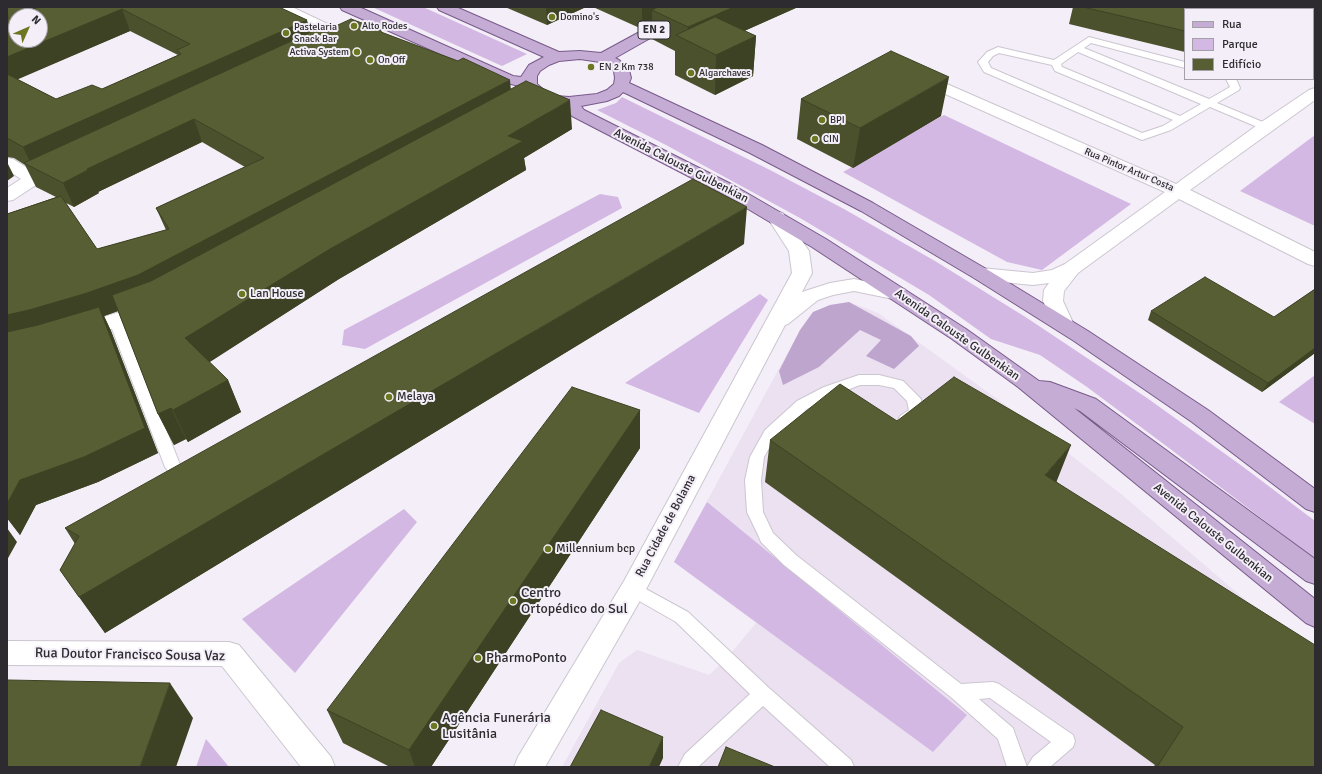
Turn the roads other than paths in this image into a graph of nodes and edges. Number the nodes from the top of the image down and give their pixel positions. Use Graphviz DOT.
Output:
graph roads {
  1 [pos="281,7"];
  2 [pos="347,7"];
  3 [pos="444,7"];
  4 [pos="707,7"];
  5 [pos="1078,48"];
  6 [pos="300,55"];
  7 [pos="557,57"];
  8 [pos="603,58"];
  9 [pos="1056,63"];
  10 [pos="1184,65"];
  11 [pos="1231,80"];
  12 [pos="621,85"];
  13 [pos="940,86"];
  14 [pos="535,90"];
  15 [pos="1315,93"];
  16 [pos="569,102"];
  17 [pos="1210,103"];
  18 [pos="522,105"];
  19 [pos="1181,120"];
  20 [pos="1266,127"];
  21 [pos="69,162"];
  22 [pos="7,163"];
  23 [pos="34,179"];
  24 [pos="1178,191"];
  25 [pos="7,196"];
  26 [pos="776,217"];
  27 [pos="1315,260"];
  28 [pos="1072,268"];
  29 [pos="980,274"];
  30 [pos="898,294"];
  31 [pos="164,303"];
  32 [pos="116,321"];
  33 [pos="774,324"];
  34 [pos="1064,325"];
  35 [pos="66,336"];
  36 [pos="1026,382"];
  37 [pos="893,430"];
  38 [pos="172,468"];
  39 [pos="1315,502"];
  40 [pos="1315,574"];
  41 [pos="633,588"];
  42 [pos="1315,615"];
  43 [pos="7,653"];
  44 [pos="958,692"];
  45 [pos="763,694"];
  46 [pos="320,767"];
  47 [pos="529,767"];
  48 [pos="688,767"];
  49 [pos="844,767"];
  50 [pos="1017,767"];
  51 [pos="1037,767"];
  1 -- 6 [label="street"];
  2 -- 14 [label="main road"];
  3 -- 7 [label="main road"];
  4 -- 8 [label="main road, EN 2"];
  5 -- 9 [label="lane"];
  5 -- 10 [label="lane"];
  5 -- 17 [label="lane"];
  7 -- 8 [label="main road"];
  7 -- 14 [label="main road"];
  8 -- 12 [label="main road"];
  9 -- 19 [label="lane"];
  9 -- 19 [label="lane"];
  11 -- 17 [label="lane"];
  12 -- 16 [label="main road"];
  12 -- 29 [label="main road"];
  13 -- 24 [label="street, Rua Pintor Artur Costa"];
  14 -- 16 [label="main road"];
  14 -- 18 [label="street"];
  15 -- 20 [label="street"];
  16 -- 26 [label="main road, Avenida Calouste Gulbenkian"];
  17 -- 19 [label="lane"];
  17 -- 20 [label="lane"];
  20 -- 24 [label="street"];
  21 -- 23 [label="street"];
  22 -- 23 [label="street"];
  23 -- 25 [label="street"];
  24 -- 27 [label="street, Rua Pintor Artur Costa"];
  24 -- 28 [label="street"];
  26 -- 30 [label="main road, Avenida Calouste Gulbenkian"];
  26 -- 33 [label="street, Rua Cidade de Bolama"];
  28 -- 29 [label="street"];
  28 -- 34 [label="street"];
  29 -- 34 [label="main road"];
  30 -- 33 [label="street"];
  30 -- 36 [label="main road, Avenida Calouste Gulbenkian"];
  31 -- 32 [label="street"];
  32 -- 35 [label="street"];
  32 -- 38 [label="lane"];
  33 -- 41 [label="street, Rua Cidade de Bolama"];
  34 -- 39 [label="main road"];
  36 -- 40 [label="main road"];
  36 -- 42 [label="main road, Avenida Calouste Gulbenkian"];
  37 -- 44 [label="lane"];
  41 -- 45 [label="lane"];
  41 -- 47 [label="street, Rua Cidade de Bolama"];
  43 -- 46 [label="street, Rua Doutor Francisco Sousa Vaz"];
  44 -- 50 [label="lane"];
  44 -- 51 [label="lane"];
  45 -- 48 [label="lane"];
  45 -- 49 [label="lane"];
}
